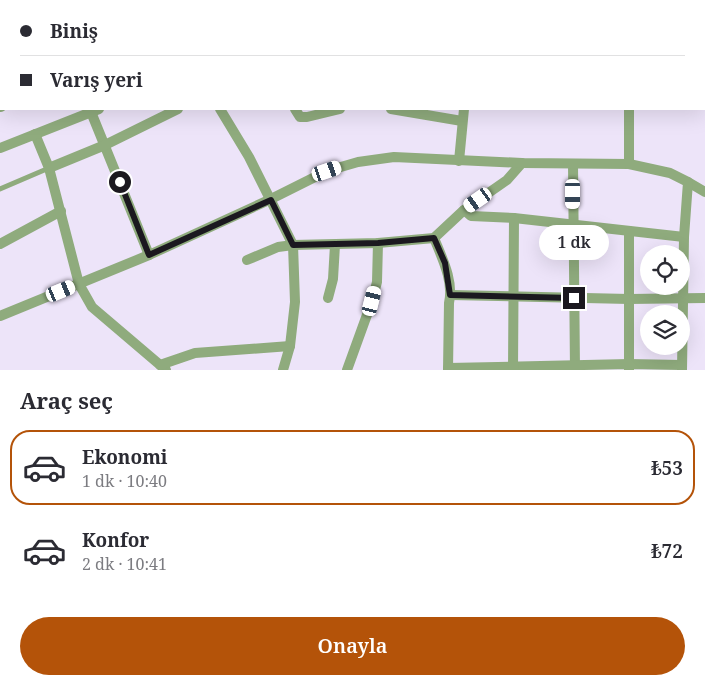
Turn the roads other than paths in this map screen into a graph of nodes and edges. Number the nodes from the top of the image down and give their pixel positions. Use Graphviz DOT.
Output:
graph roads {
  1 [pos="95,110"];
  2 [pos="176,110"];
  3 [pos="221,110"];
  4 [pos="296,110"];
  5 [pos="336,110"];
  6 [pos="397,110"];
  7 [pos="464,110"];
  8 [pos="629,110"];
  9 [pos="462,121"];
  10 [pos="35,134"];
  11 [pos="105,145"];
  12 [pos="0,148"];
  13 [pos="459,161"];
  14 [pos="522,163"];
  15 [pos="573,164"];
  16 [pos="629,164"];
  17 [pos="49,168"];
  18 [pos="688,182"];
  19 [pos="0,189"];
  20 [pos="705,192"];
  21 [pos="271,200"];
  22 [pos="464,210"];
  23 [pos="61,211"];
  24 [pos="514,218"];
  25 [pos="573,225"];
  26 [pos="629,231"];
  27 [pos="684,237"];
  28 [pos="434,238"];
  29 [pos="378,243"];
  30 [pos="0,244"];
  31 [pos="293,245"];
  32 [pos="335,245"];
  33 [pos="149,255"];
  34 [pos="247,260"];
  35 [pos="79,284"];
  36 [pos="450,295"];
  37 [pos="514,296"];
  38 [pos="328,298"];
  39 [pos="574,298"];
  40 [pos="683,298"];
  41 [pos="705,298"];
  42 [pos="629,299"];
  43 [pos="0,316"];
  44 [pos="290,346"];
  45 [pos="163,367"];
  46 [pos="629,367"];
  47 [pos="513,368"];
  48 [pos="575,368"];
  49 [pos="682,368"];
  50 [pos="448,369"];
  51 [pos="283,370"];
  52 [pos="346,370"];
  1 -- 10 [label="street"];
  1 -- 11 [label="street"];
  2 -- 11 [label="street"];
  3 -- 21 [label="street"];
  4 -- 5 [label="street"];
  6 -- 9 [label="street"];
  7 -- 9 [label="street"];
  8 -- 16 [label="street"];
  9 -- 13 [label="street"];
  10 -- 12 [label="street"];
  10 -- 17 [label="street"];
  11 -- 17 [label="street"];
  11 -- 33 [label="street"];
  13 -- 14 [label="street"];
  13 -- 21 [label="street"];
  14 -- 15 [label="street"];
  14 -- 22 [label="street"];
  15 -- 16 [label="street"];
  15 -- 25 [label="street"];
  16 -- 18 [label="street"];
  17 -- 19 [label="lane"];
  17 -- 23 [label="street"];
  18 -- 20 [label="street"];
  18 -- 27 [label="street"];
  21 -- 31 [label="street"];
  21 -- 33 [label="street"];
  22 -- 24 [label="street"];
  22 -- 28 [label="street"];
  23 -- 30 [label="street"];
  23 -- 35 [label="street"];
  24 -- 25 [label="street"];
  24 -- 37 [label="street"];
  25 -- 26 [label="street"];
  25 -- 39 [label="street"];
  26 -- 27 [label="street"];
  26 -- 42 [label="street"];
  27 -- 40 [label="street"];
  28 -- 29 [label="street"];
  28 -- 36 [label="street"];
  29 -- 32 [label="street"];
  29 -- 52 [label="street"];
  31 -- 32 [label="street"];
  31 -- 34 [label="street"];
  31 -- 44 [label="street"];
  32 -- 38 [label="street"];
  33 -- 35 [label="street"];
  35 -- 43 [label="street"];
  35 -- 45 [label="street"];
  36 -- 37 [label="street"];
  36 -- 50 [label="street"];
  37 -- 39 [label="street"];
  37 -- 47 [label="street"];
  39 -- 42 [label="street"];
  39 -- 48 [label="street"];
  40 -- 41 [label="street"];
  40 -- 42 [label="street"];
  40 -- 49 [label="street"];
  42 -- 46 [label="street"];
  44 -- 45 [label="street"];
  44 -- 51 [label="street"];
  46 -- 48 [label="street"];
  46 -- 49 [label="street"];
  47 -- 48 [label="street"];
  47 -- 50 [label="street"];
}
